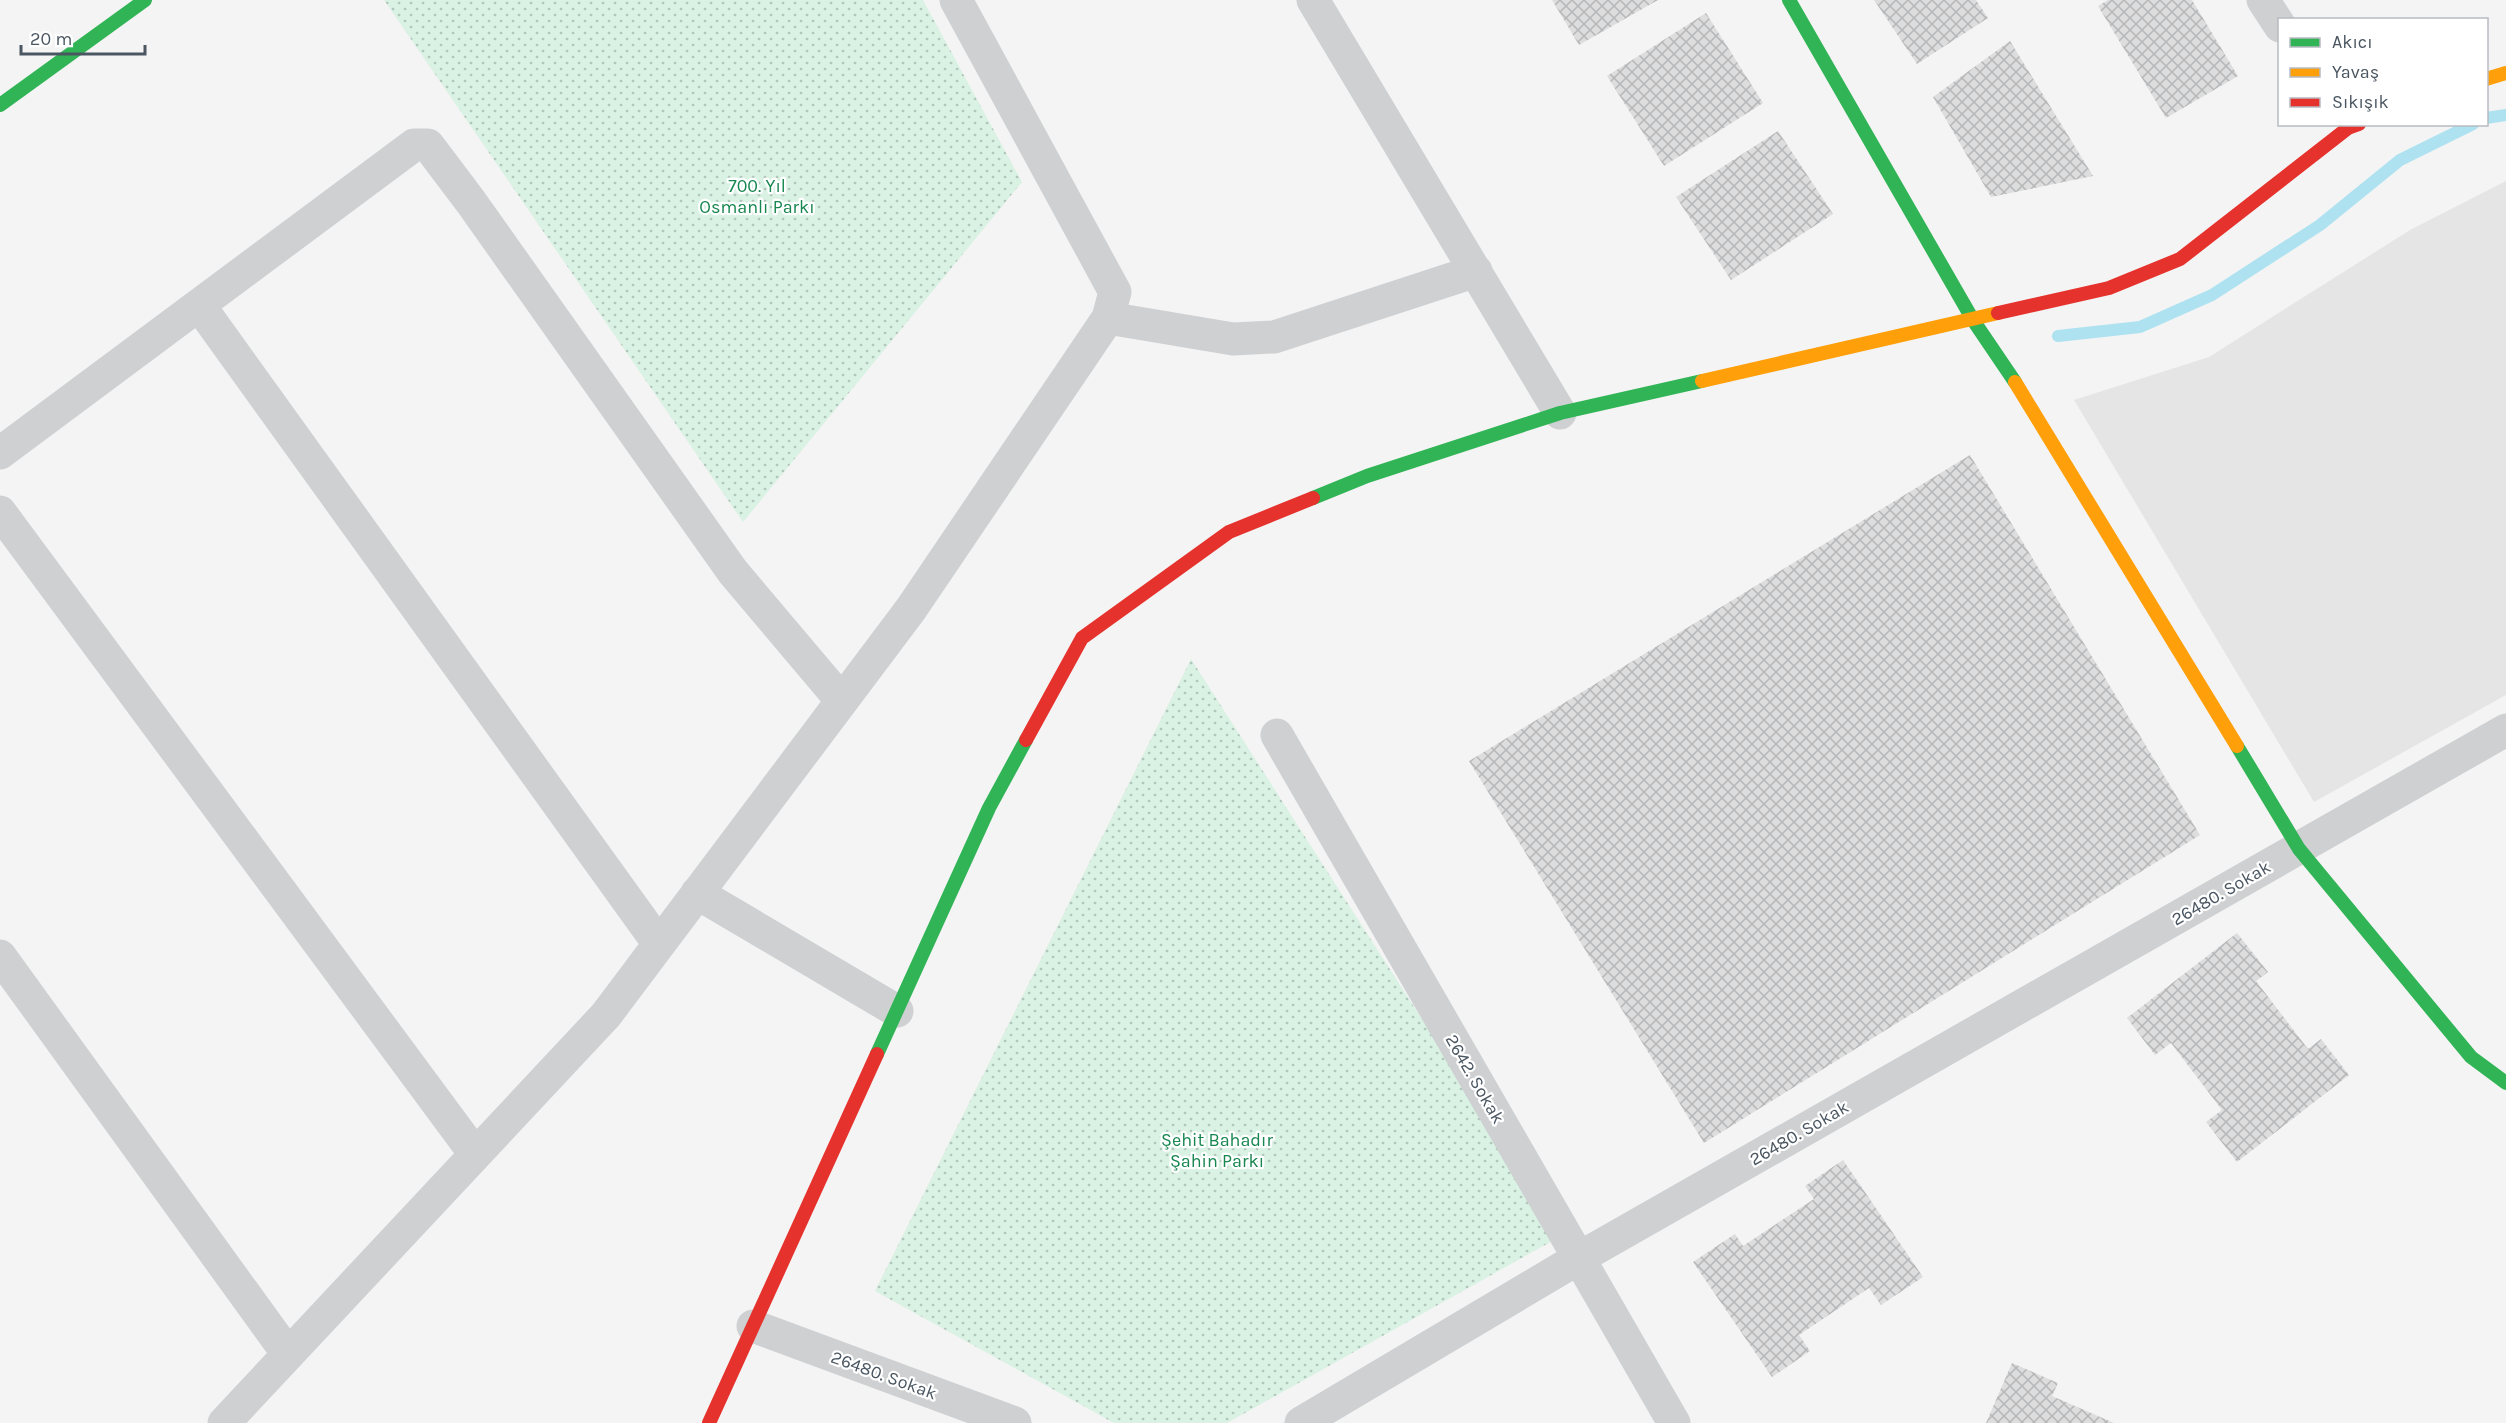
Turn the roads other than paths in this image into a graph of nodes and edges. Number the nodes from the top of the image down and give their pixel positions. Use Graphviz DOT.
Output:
graph roads {
  1 [pos="145,0"];
  2 [pos="956,0"];
  3 [pos="1313,0"];
  4 [pos="1789,0"];
  5 [pos="2262,0"];
  6 [pos="2278,23"];
  7 [pos="2506,73"];
  8 [pos="2488,80"];
  9 [pos="0,105"];
  10 [pos="2351,126"];
  11 [pos="1476,271"];
  12 [pos="199,305"];
  13 [pos="1108,318"];
  14 [pos="1973,320"];
  15 [pos="1560,412"];
  16 [pos="0,453"];
  17 [pos="0,513"];
  18 [pos="842,701"];
  19 [pos="2506,730"];
  20 [pos="1277,735"];
  21 [pos="2300,849"];
  22 [pos="697,893"];
  23 [pos="659,944"];
  24 [pos="0,956"];
  25 [pos="897,1011"];
  26 [pos="2506,1083"];
  27 [pos="475,1154"];
  28 [pos="1579,1258"];
  29 [pos="753,1326"];
  30 [pos="288,1354"];
  31 [pos="224,1423"];
  32 [pos="709,1423"];
  33 [pos="1016,1423"];
  34 [pos="1302,1423"];
  35 [pos="1674,1423"];
  1 -- 9 [label="street"];
  2 -- 13 [label="street"];
  3 -- 11 [label="street"];
  4 -- 14 [label="street"];
  5 -- 6 [label="street"];
  7 -- 8 [label="street"];
  10 -- 14 [label="street"];
  11 -- 13 [label="street"];
  11 -- 15 [label="street"];
  12 -- 16 [label="street"];
  12 -- 18 [label="street"];
  12 -- 23 [label="street"];
  13 -- 18 [label="street"];
  14 -- 15 [label="street"];
  14 -- 21 [label="street"];
  15 -- 25 [label="street"];
  17 -- 27 [label="street"];
  18 -- 22 [label="street"];
  19 -- 21 [label="street, 26480. Sokak"];
  20 -- 28 [label="street, 2642. Sokak"];
  21 -- 26 [label="street"];
  21 -- 28 [label="street, 26480. Sokak"];
  22 -- 23 [label="street"];
  22 -- 25 [label="street"];
  23 -- 27 [label="street"];
  24 -- 30 [label="street"];
  25 -- 29 [label="street"];
  27 -- 30 [label="street"];
  28 -- 34 [label="street, 26480. Sokak"];
  28 -- 35 [label="street, 2642. Sokak"];
  29 -- 32 [label="street"];
  29 -- 33 [label="street, 26480. Sokak"];
  30 -- 31 [label="street"];
}
